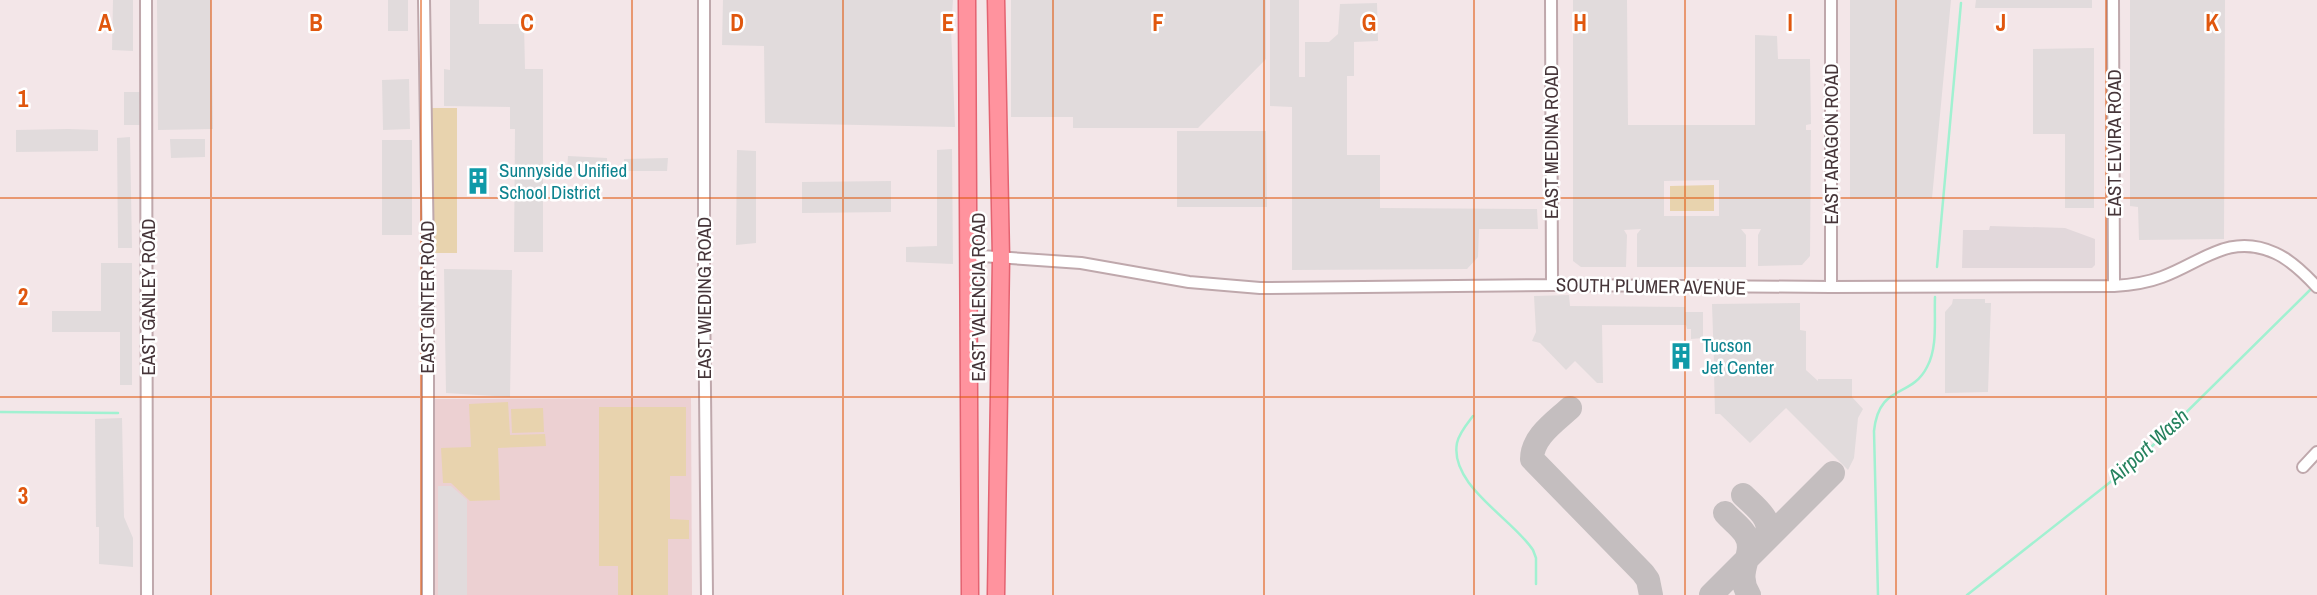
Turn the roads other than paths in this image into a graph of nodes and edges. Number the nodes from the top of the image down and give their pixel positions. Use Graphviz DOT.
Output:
graph roads {
  1 [pos="146,0"];
  2 [pos="424,0"];
  3 [pos="704,0"];
  4 [pos="967,0"];
  5 [pos="996,0"];
  6 [pos="1551,0"];
  7 [pos="1831,0"];
  8 [pos="2113,0"];
  9 [pos="967,255"];
  10 [pos="1001,258"];
  11 [pos="1552,285"];
  12 [pos="2114,286"];
  13 [pos="1831,287"];
  14 [pos="2317,287"];
  15 [pos="2317,452"];
  16 [pos="2303,467"];
  17 [pos="147,595"];
  18 [pos="428,595"];
  19 [pos="707,595"];
  20 [pos="970,595"];
  21 [pos="996,595"];
  1 -- 17 [label="street, EAST GANLEY ROAD"];
  2 -- 18 [label="street, EAST GINTER ROAD"];
  3 -- 19 [label="street, EAST WIEDING ROAD"];
  4 -- 9 [label="main road, EAST VALENCIA ROAD"];
  5 -- 10 [label="main road, EAST VALENCIA ROAD"];
  6 -- 11 [label="street, EAST MEDINA ROAD"];
  7 -- 13 [label="street, EAST ARAGON ROAD"];
  8 -- 12 [label="street, EAST ELVIRA ROAD"];
  9 -- 10 [label="street, SOUTH PLUMER AVENUE"];
  9 -- 20 [label="main road, EAST VALENCIA ROAD"];
  10 -- 11 [label="street, SOUTH PLUMER AVENUE"];
  10 -- 21 [label="main road, EAST VALENCIA ROAD"];
  11 -- 13 [label="street, SOUTH PLUMER AVENUE"];
  12 -- 13 [label="street, SOUTH PLUMER AVENUE"];
  12 -- 14 [label="street, SOUTH PLUMER AVENUE"];
  15 -- 16 [label="street"];
}
